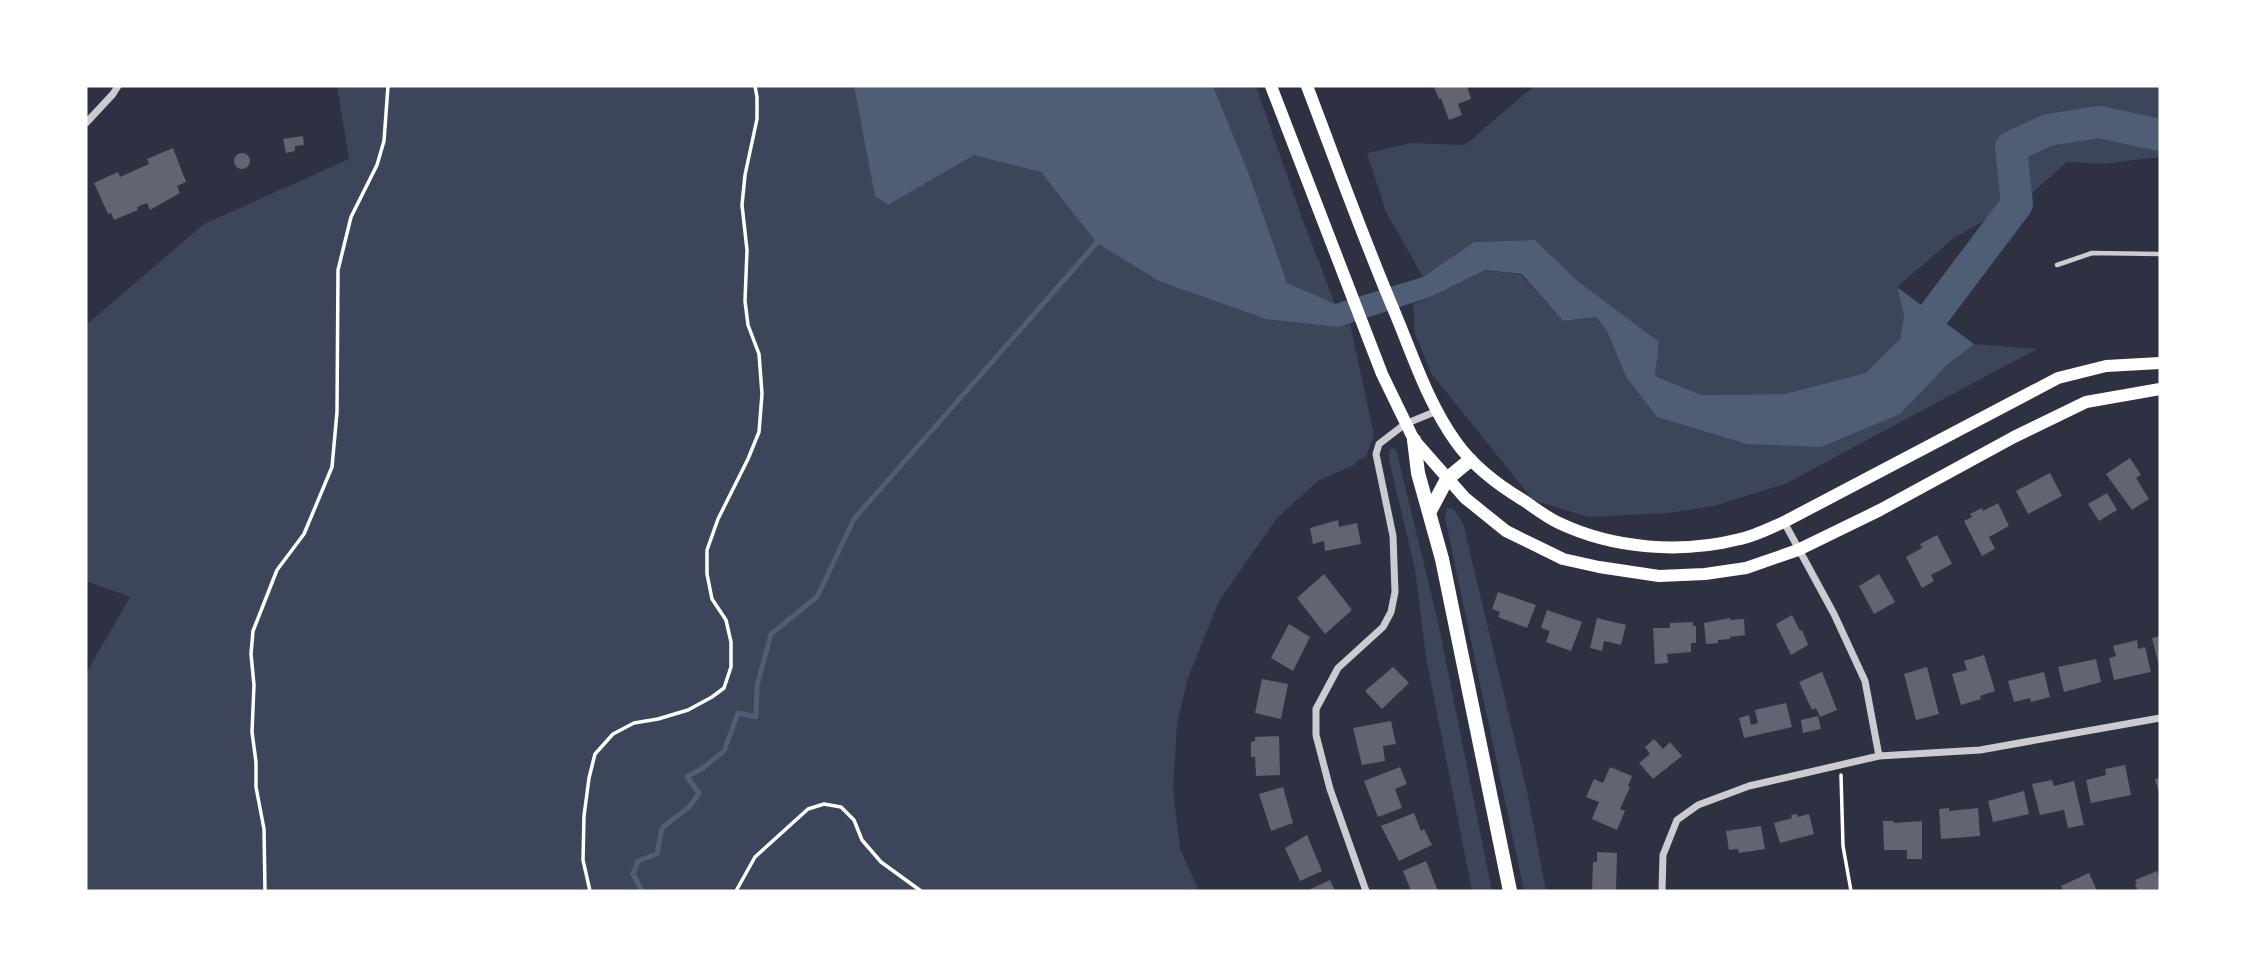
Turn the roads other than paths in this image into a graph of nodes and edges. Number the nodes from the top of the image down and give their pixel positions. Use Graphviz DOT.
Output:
graph roads {
  1 [pos="118,86"];
  2 [pos="1271,86"];
  3 [pos="1307,86"];
  4 [pos="86,122"];
  5 [pos="2160,254"];
  6 [pos="2057,265"];
  7 [pos="2160,363"];
  8 [pos="2160,389"];
  9 [pos="1437,411"];
  10 [pos="1405,424"];
  11 [pos="1414,440"];
  12 [pos="1470,460"];
  13 [pos="1447,479"];
  14 [pos="1430,511"];
  15 [pos="1784,522"];
  16 [pos="1798,550"];
  17 [pos="2160,718"];
  18 [pos="1879,756"];
  19 [pos="1366,891"];
  20 [pos="1510,891"];
  21 [pos="1662,891"];
  1 -- 4 [label="street"];
  2 -- 10 [label="main road"];
  3 -- 9 [label="main road"];
  5 -- 6 [label="lane"];
  7 -- 15 [label="main road"];
  8 -- 16 [label="main road"];
  9 -- 10 [label="street"];
  9 -- 12 [label="main road"];
  10 -- 11 [label="main road"];
  10 -- 19 [label="street"];
  11 -- 13 [label="main road"];
  11 -- 14 [label="highway"];
  12 -- 13 [label="highway"];
  12 -- 15 [label="main road"];
  13 -- 14 [label="highway"];
  13 -- 16 [label="main road"];
  14 -- 20 [label="highway"];
  15 -- 16 [label="street"];
  16 -- 18 [label="street"];
  17 -- 18 [label="street"];
  18 -- 21 [label="street"];
}
